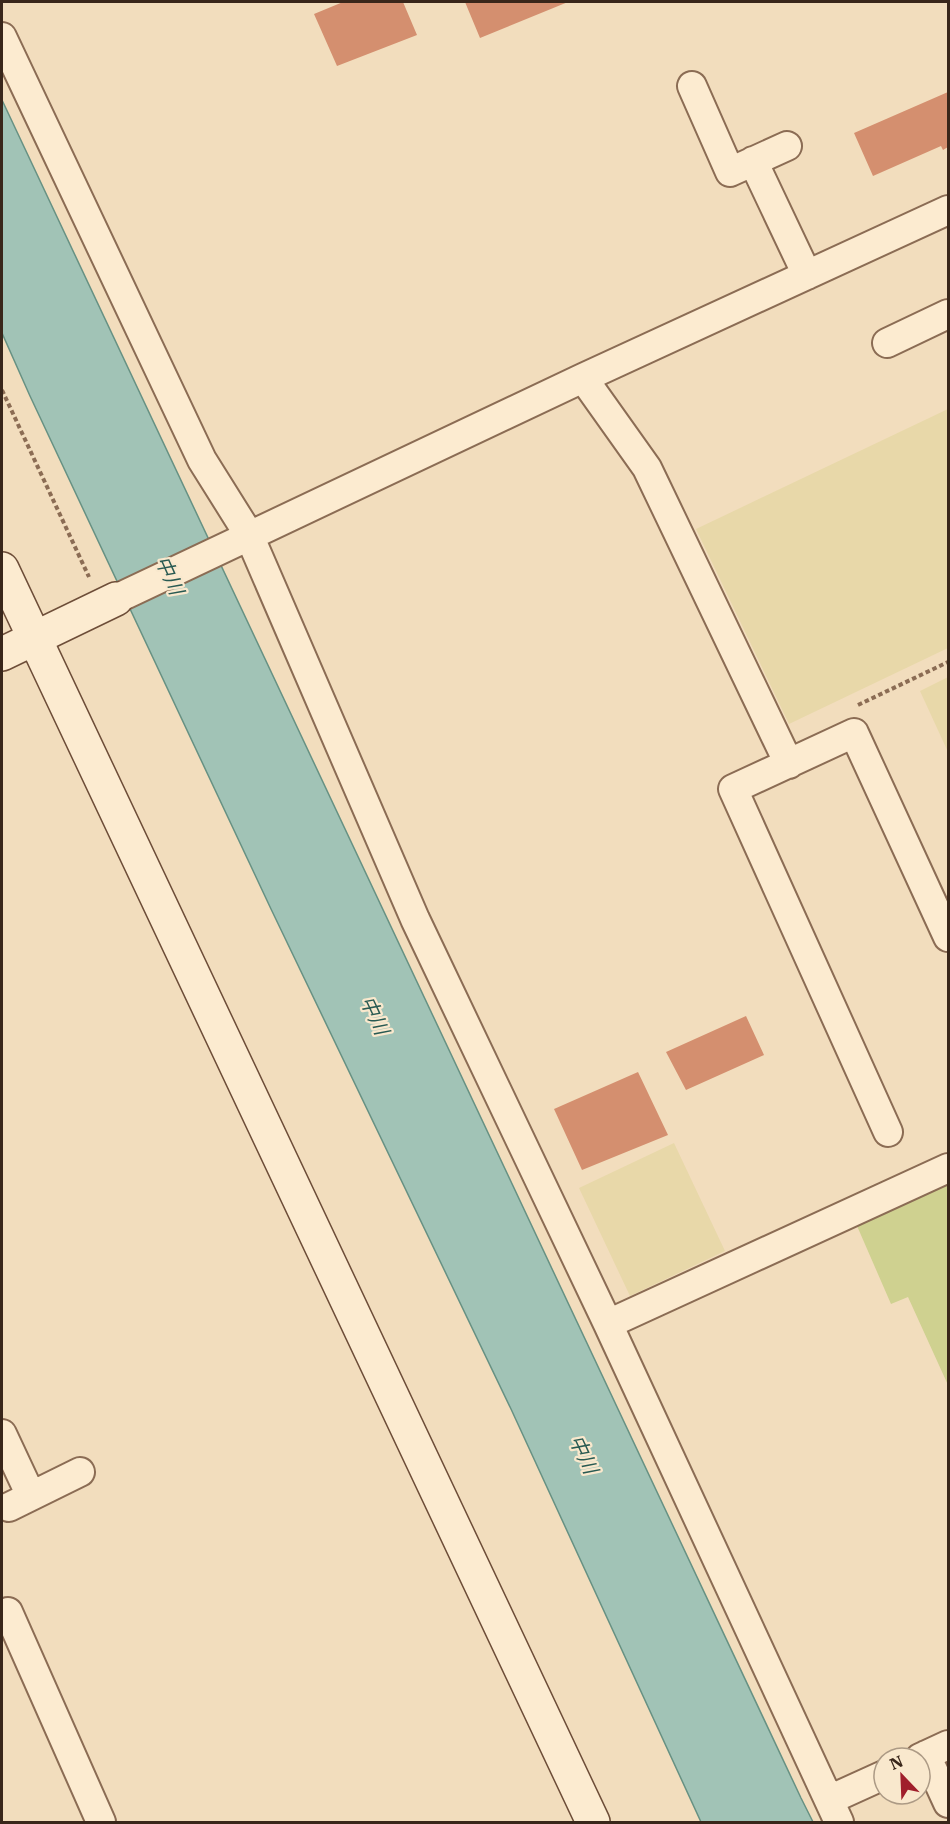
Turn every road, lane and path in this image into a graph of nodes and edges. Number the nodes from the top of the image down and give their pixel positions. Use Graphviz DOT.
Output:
graph roads {
  1 [pos="2,37"];
  2 [pos="692,86"];
  3 [pos="787,146"];
  4 [pos="753,161"];
  5 [pos="948,210"];
  6 [pos="807,275"];
  7 [pos="948,314"];
  8 [pos="887,343"];
  9 [pos="583,378"];
  10 [pos="2,390"];
  11 [pos="249,535"];
  12 [pos="2,569"];
  13 [pos="104,591"];
  14 [pos="34,639"];
  15 [pos="2,654"];
  16 [pos="948,662"];
  17 [pos="853,707"];
  18 [pos="789,764"];
  19 [pos="948,937"];
  20 [pos="888,1132"];
  21 [pos="948,1168"];
  22 [pos="608,1324"];
  23 [pos="2,1434"];
  24 [pos="80,1472"];
  25 [pos="8,1612"];
  26 [pos="932,1756"];
  27 [pos="872,1783"];
  28 [pos="948,1803"];
  29 [pos="834,1811"];
  30 [pos="101,1822"];
  31 [pos="594,1822"];
  1 -- 11 [label="street"];
  2 -- 4 [label="street"];
  3 -- 4 [label="street"];
  4 -- 6 [label="street"];
  5 -- 6 [label="street"];
  6 -- 9 [label="street"];
  7 -- 8 [label="street"];
  9 -- 11 [label="street"];
  9 -- 18 [label="street"];
  10 -- 13 [label="path"];
  11 -- 13 [label="street"];
  11 -- 22 [label="street"];
  12 -- 14 [label="street"];
  13 -- 14 [label="street"];
  14 -- 15 [label="street"];
  14 -- 31 [label="street"];
  16 -- 17 [label="path"];
  18 -- 19 [label="street"];
  18 -- 20 [label="street"];
  21 -- 22 [label="street"];
  22 -- 29 [label="street"];
  23 -- 24 [label="street"];
  25 -- 30 [label="street"];
  26 -- 28 [label="street"];
  27 -- 29 [label="street"];
}
